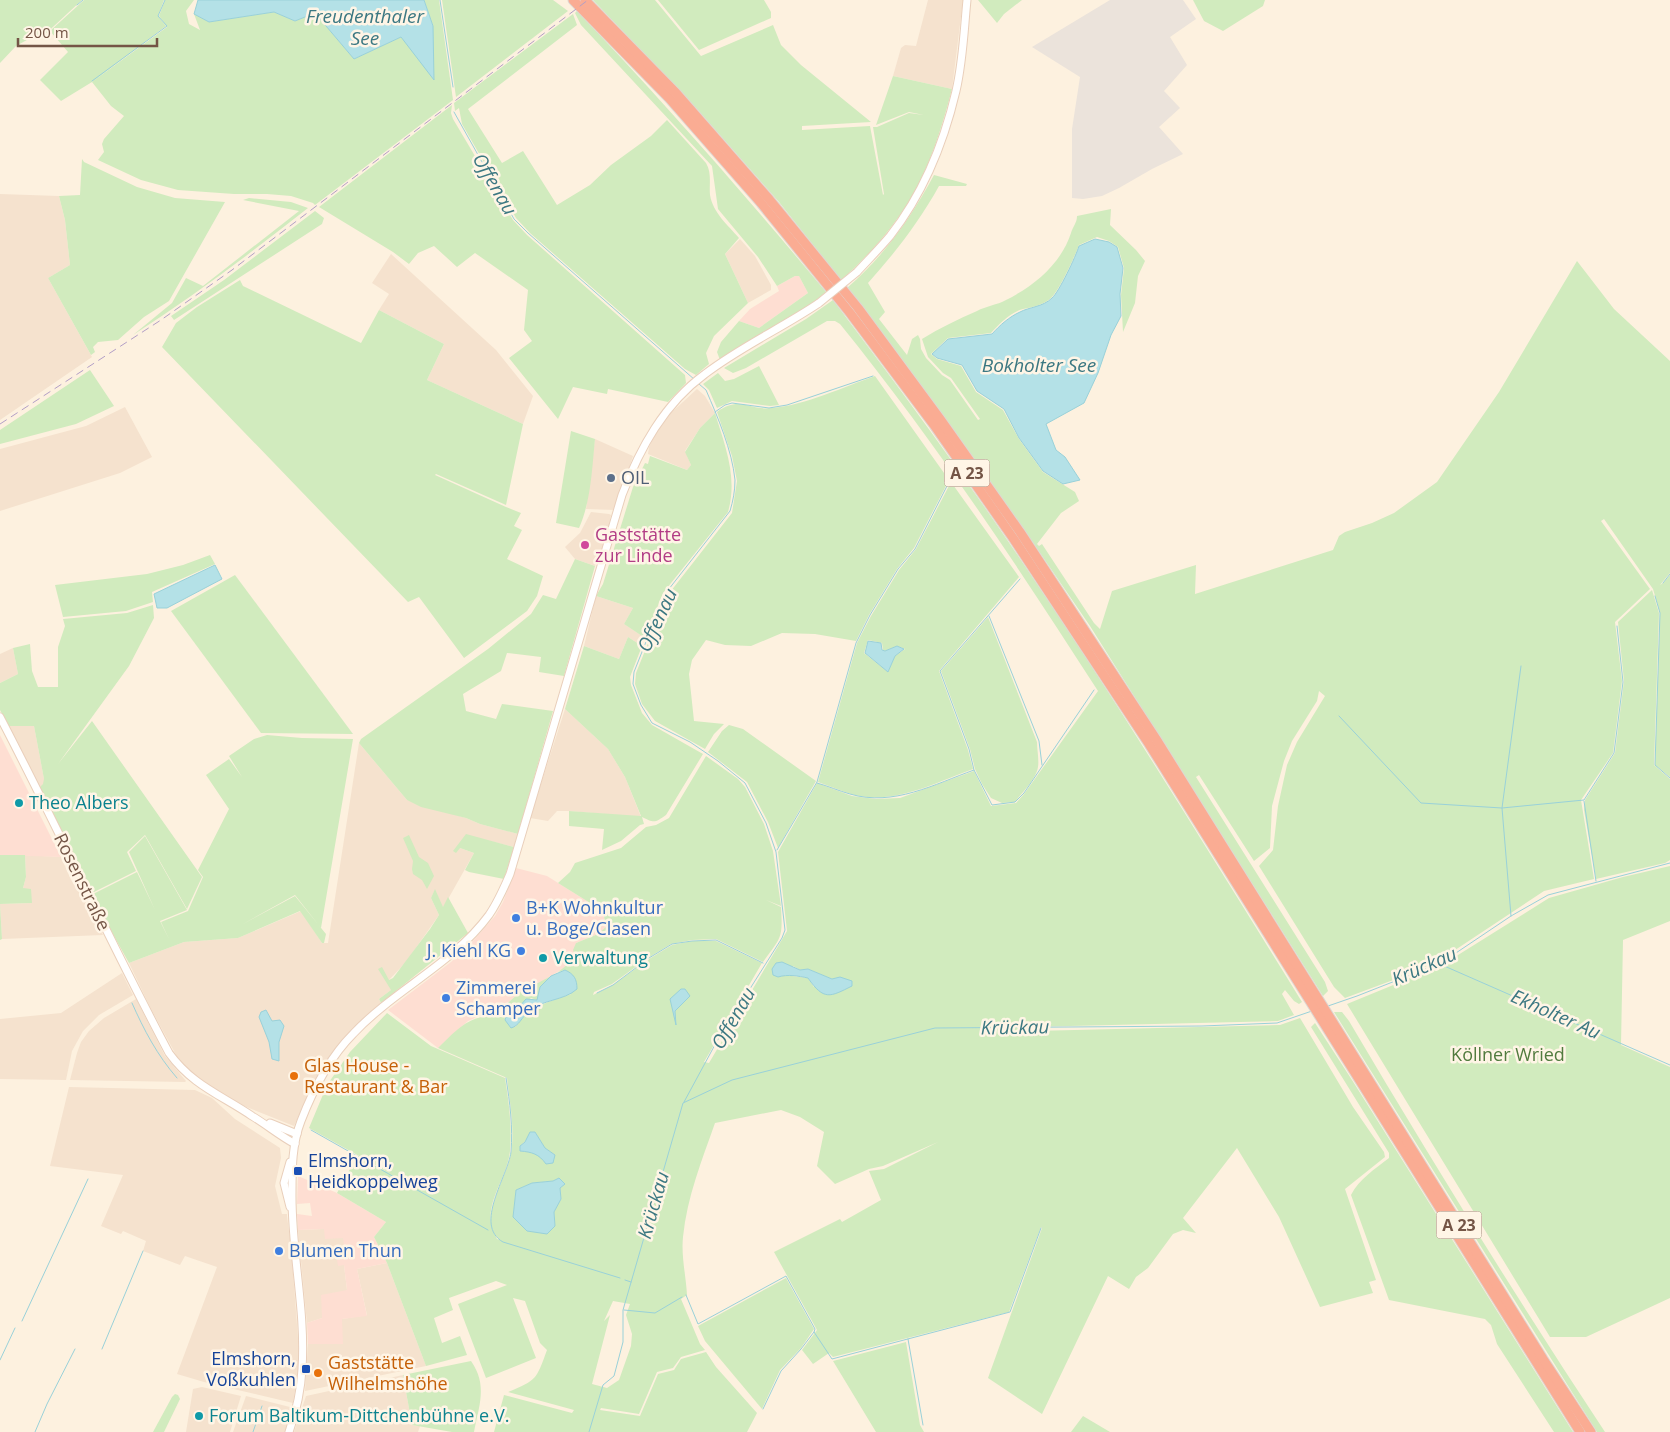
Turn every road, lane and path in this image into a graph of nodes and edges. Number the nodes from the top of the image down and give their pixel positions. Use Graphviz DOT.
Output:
graph roads {
  1 [pos="573,0"];
  2 [pos="585,0"];
  3 [pos="966,0"];
  4 [pos="0,717"];
  5 [pos="1307,988"];
  6 [pos="251,1115"];
  7 [pos="297,1134"];
  8 [pos="294,1144"];
  9 [pos="289,1432"];
  10 [pos="1580,1432"];
  11 [pos="1591,1432"];
  1 -- 5 [label="highway, A 23"];
  2 -- 5 [label="highway, A 23"];
  3 -- 7 [label="main road, bridge"];
  4 -- 6 [label="main road, Rosenstraße"];
  5 -- 10 [label="highway, A 23"];
  5 -- 11 [label="highway, A 23"];
  6 -- 7 [label="main road"];
  6 -- 8 [label="main road"];
  7 -- 8 [label="main road"];
  8 -- 9 [label="main road"];
}
